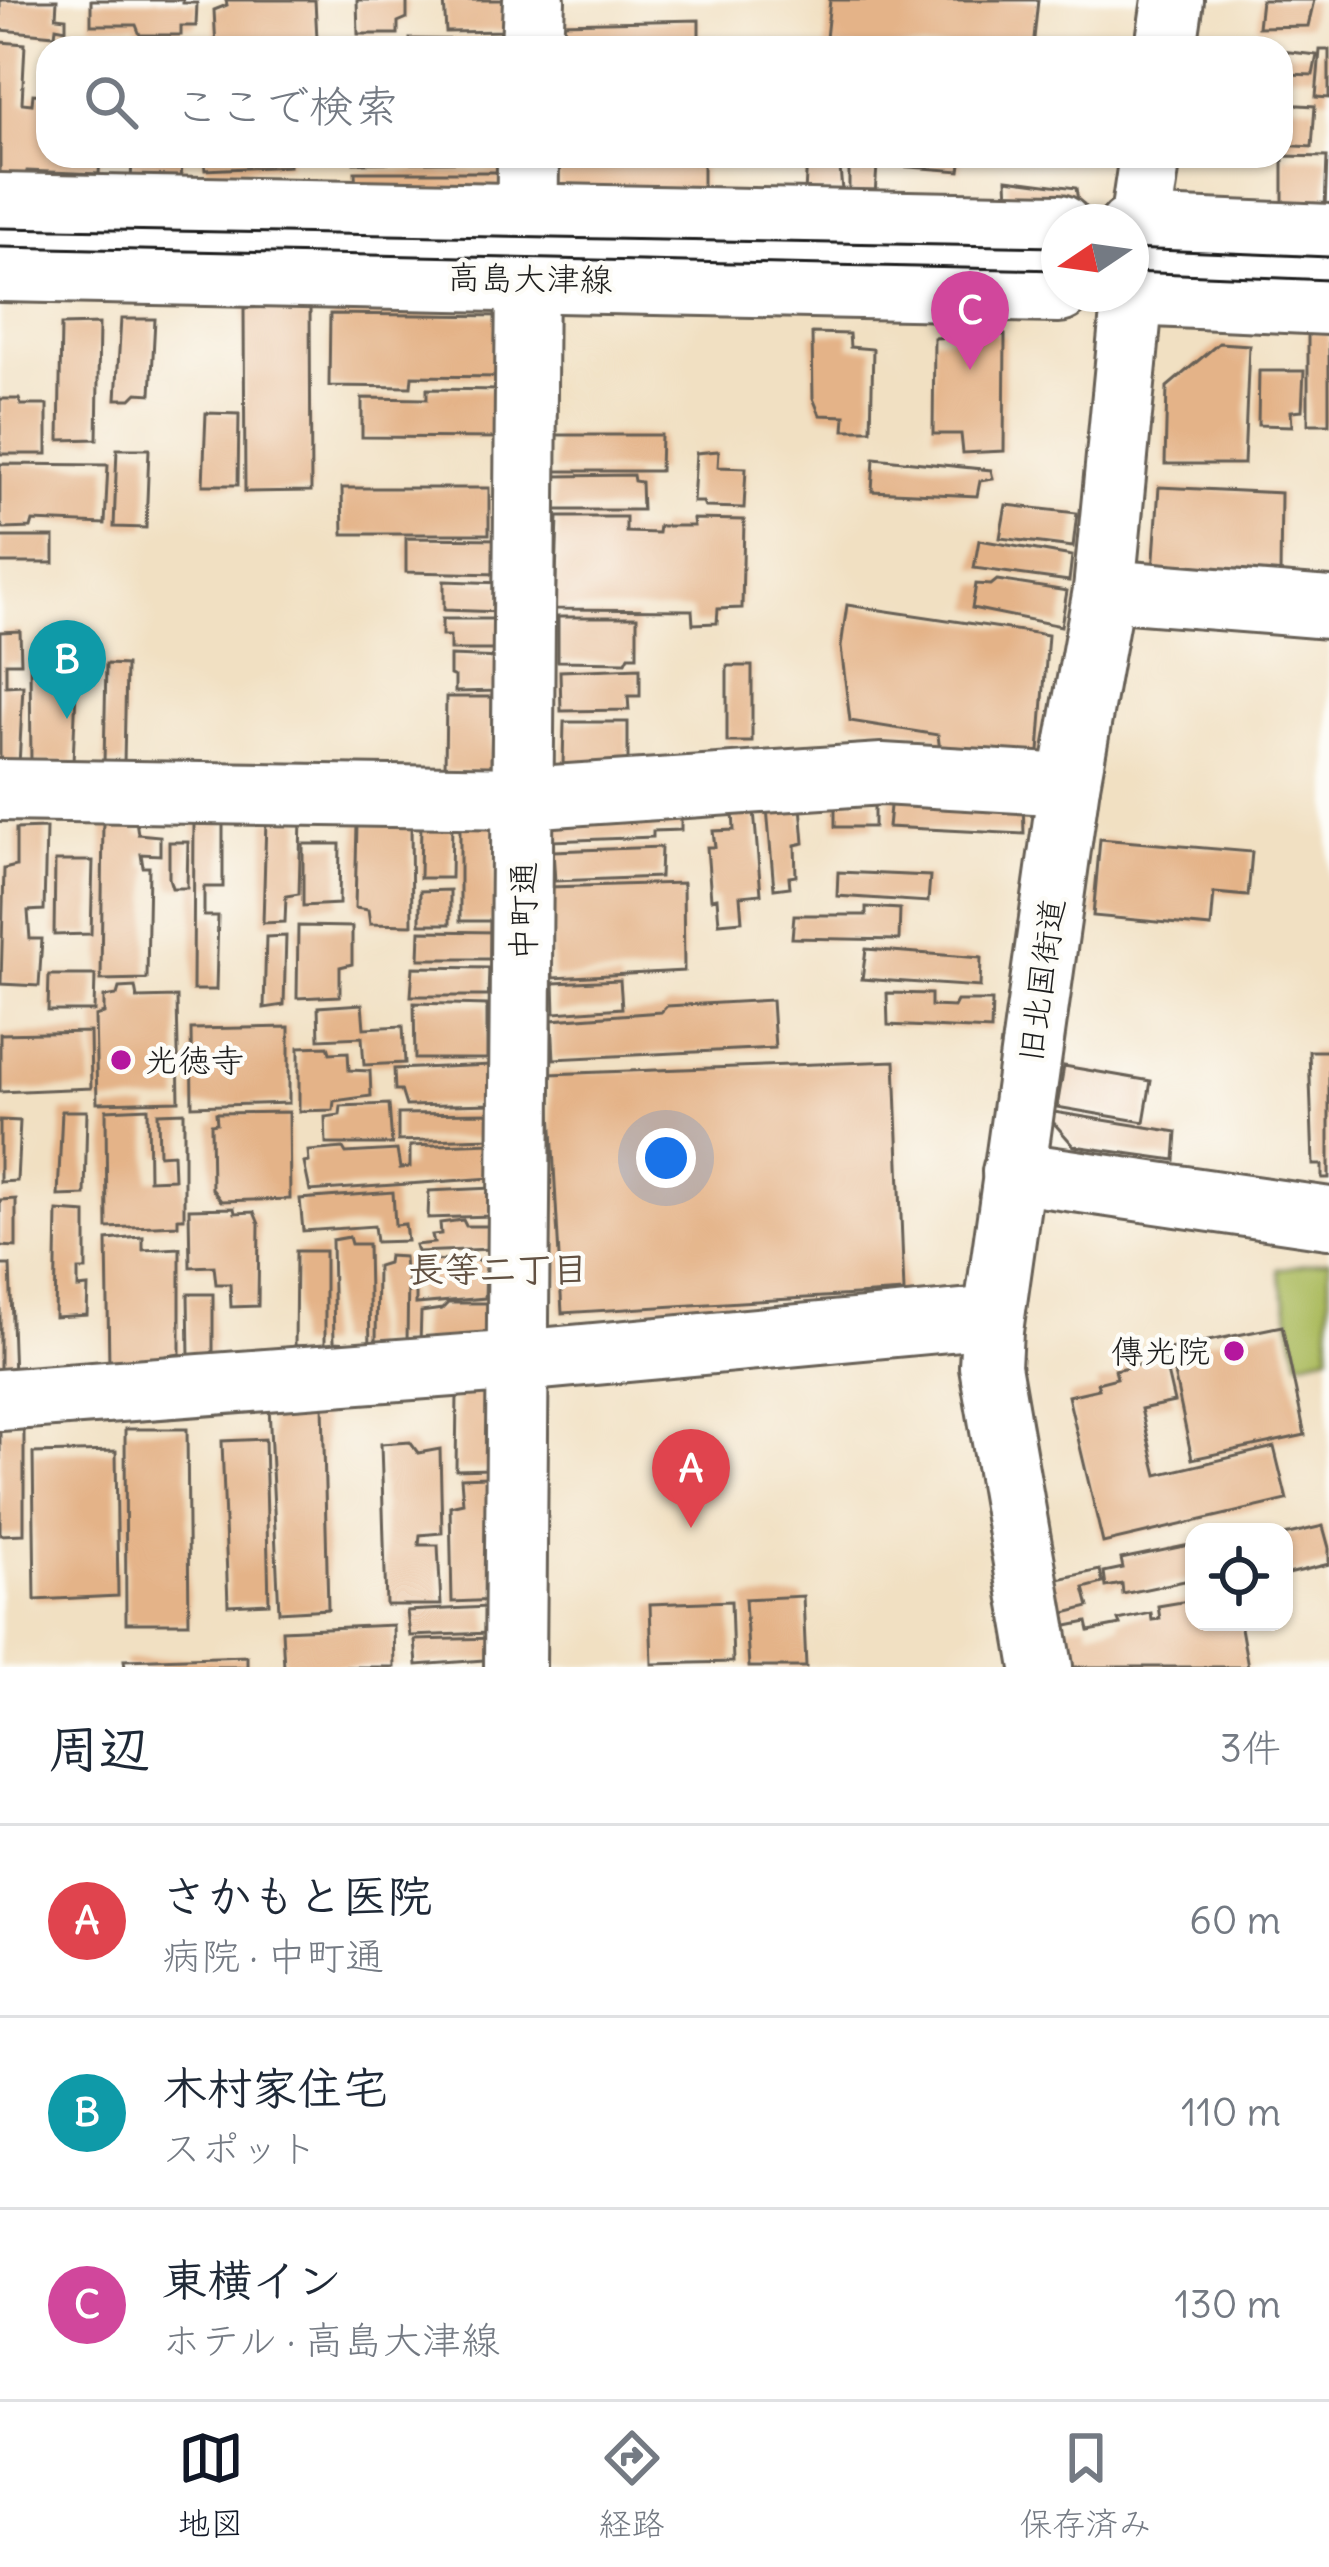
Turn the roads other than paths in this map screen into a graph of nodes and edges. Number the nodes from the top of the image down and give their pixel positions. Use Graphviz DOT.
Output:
graph roads {
  1 [pos="534,0"];
  2 [pos="1173,0"];
  3 [pos="532,36"];
  4 [pos="1168,36"];
  5 [pos="1148,168"];
  6 [pos="1143,204"];
  7 [pos="0,207"];
  8 [pos="527,217"];
  9 [pos="1041,228"];
  10 [pos="1329,238"];
  11 [pos="1149,259"];
  12 [pos="1149,264"];
  13 [pos="0,268"];
  14 [pos="1041,288"];
  15 [pos="1329,301"];
  16 [pos="1129,312"];
  17 [pos="1104,590"];
  18 [pos="1329,608"];
  19 [pos="1069,785"];
  20 [pos="0,790"];
  21 [pos="524,798"];
  22 [pos="1013,1172"];
  23 [pos="1329,1218"];
  24 [pos="993,1317"];
  25 [pos="519,1361"];
  26 [pos="0,1400"];
  27 [pos="515,1667"];
  28 [pos="1042,1667"];
  1 -- 3 [label="street"];
  2 -- 4 [label="street"];
  5 -- 6 [label="street, 旧北国街道"];
  7 -- 8 [label="main road, 高島大津線"];
  8 -- 9 [label="main road, 高島大津線"];
  8 -- 13 [label="main road, 高島大津線"];
  8 -- 14 [label="main road, 高島大津線"];
  8 -- 21 [label="street, 中町通"];
  10 -- 11 [label="main road"];
  12 -- 15 [label="main road"];
  16 -- 17 [label="street, 旧北国街道"];
  17 -- 18 [label="street"];
  17 -- 19 [label="street, 旧北国街道"];
  19 -- 21 [label="street"];
  19 -- 22 [label="street, 旧北国街道"];
  20 -- 21 [label="street"];
  21 -- 25 [label="street, 中町通"];
  22 -- 23 [label="street"];
  22 -- 24 [label="street, 旧北国街道"];
  24 -- 25 [label="street"];
  24 -- 28 [label="street, 旧北国街道"];
  25 -- 26 [label="street"];
  25 -- 27 [label="street, 中町通"];
}
